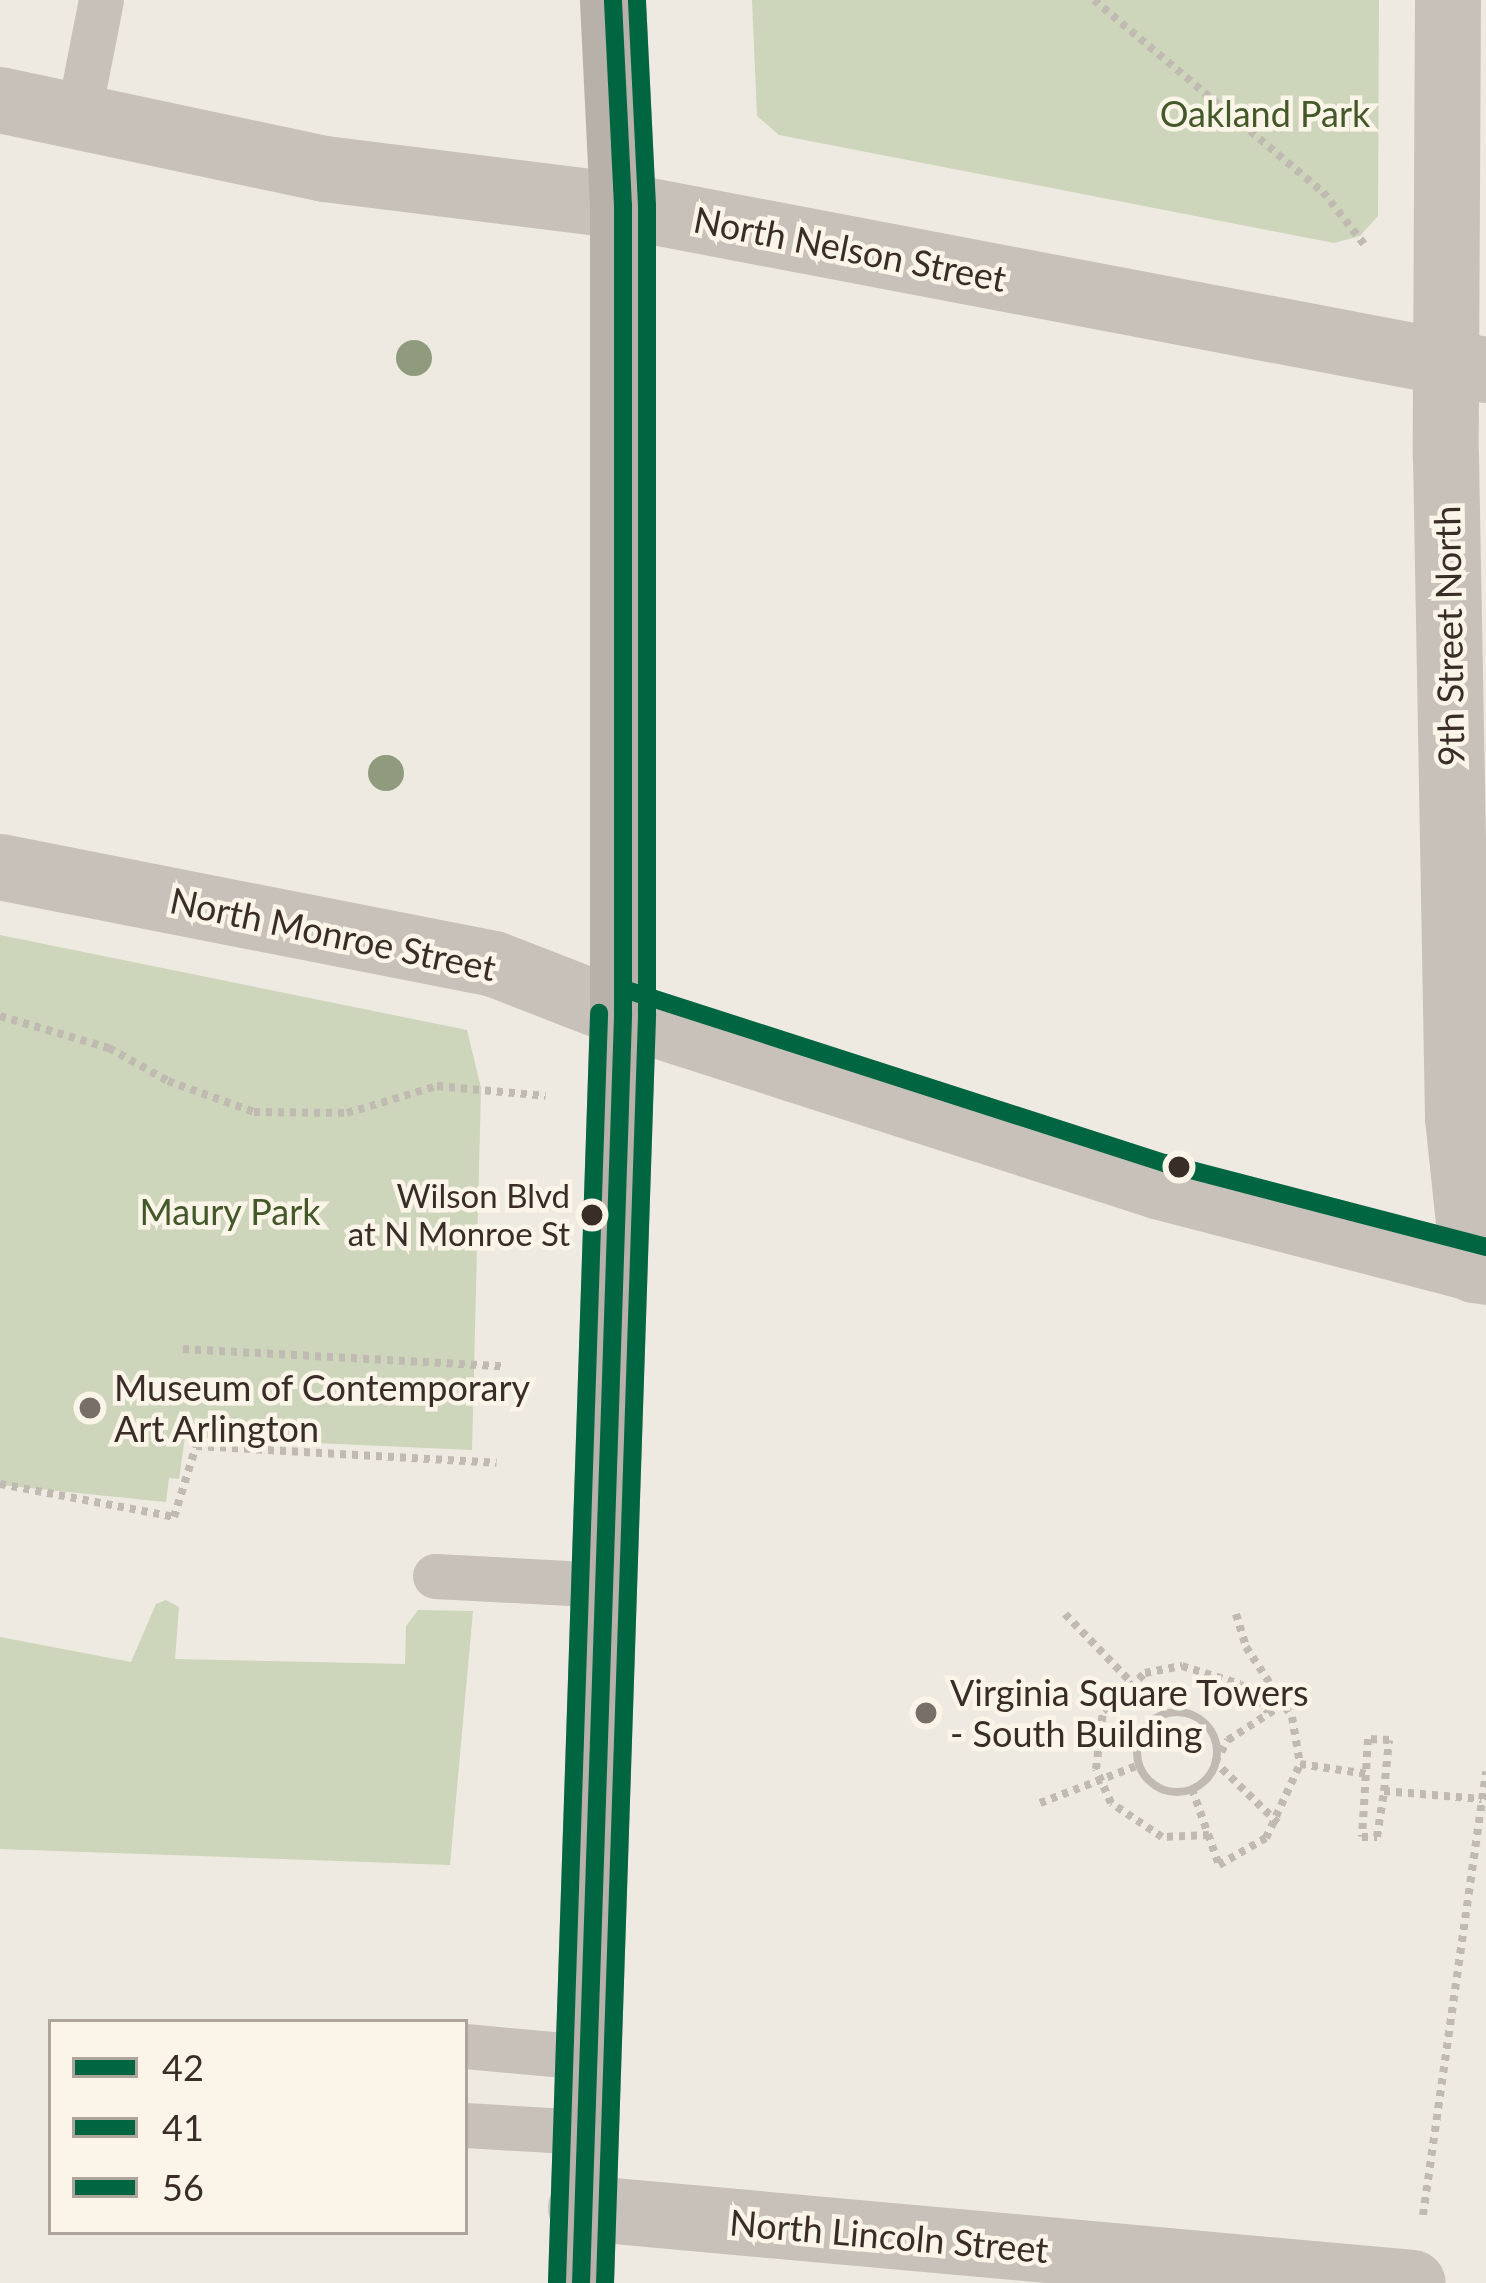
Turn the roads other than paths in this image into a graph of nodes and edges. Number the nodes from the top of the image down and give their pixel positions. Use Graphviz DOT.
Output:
graph roads {
  1 [pos="101,0"];
  2 [pos="613,0"];
  3 [pos="1448,0"];
  4 [pos="0,100"];
  5 [pos="78,117"];
  6 [pos="623,206"];
  7 [pos="1466,366"];
  8 [pos="0,867"];
  9 [pos="623,1014"];
  10 [pos="1480,1271"];
  11 [pos="435,1576"];
  12 [pos="604,1585"];
  13 [pos="468,2046"];
  14 [pos="586,2056"];
  15 [pos="468,2125"];
  16 [pos="584,2132"];
  17 [pos="581,2208"];
  18 [pos="1385,2282"];
  19 [pos="581,2283"];
  1 -- 5 [label="lane"];
  2 -- 6 [label="main road"];
  3 -- 7 [label="street, 9th Street North"];
  4 -- 5 [label="street, North Nelson Street"];
  5 -- 6 [label="street, North Nelson Street"];
  6 -- 7 [label="street, North Nelson Street"];
  6 -- 9 [label="main road"];
  7 -- 10 [label="street, 9th Street North"];
  8 -- 9 [label="street, North Monroe Street"];
  9 -- 10 [label="street, North Monroe Street"];
  9 -- 12 [label="main road"];
  11 -- 12 [label="lane"];
  12 -- 14 [label="main road"];
  13 -- 14 [label="lane"];
  14 -- 16 [label="main road"];
  15 -- 16 [label="lane"];
  16 -- 17 [label="main road"];
  17 -- 18 [label="street, North Lincoln Street"];
  17 -- 19 [label="main road"];
}
